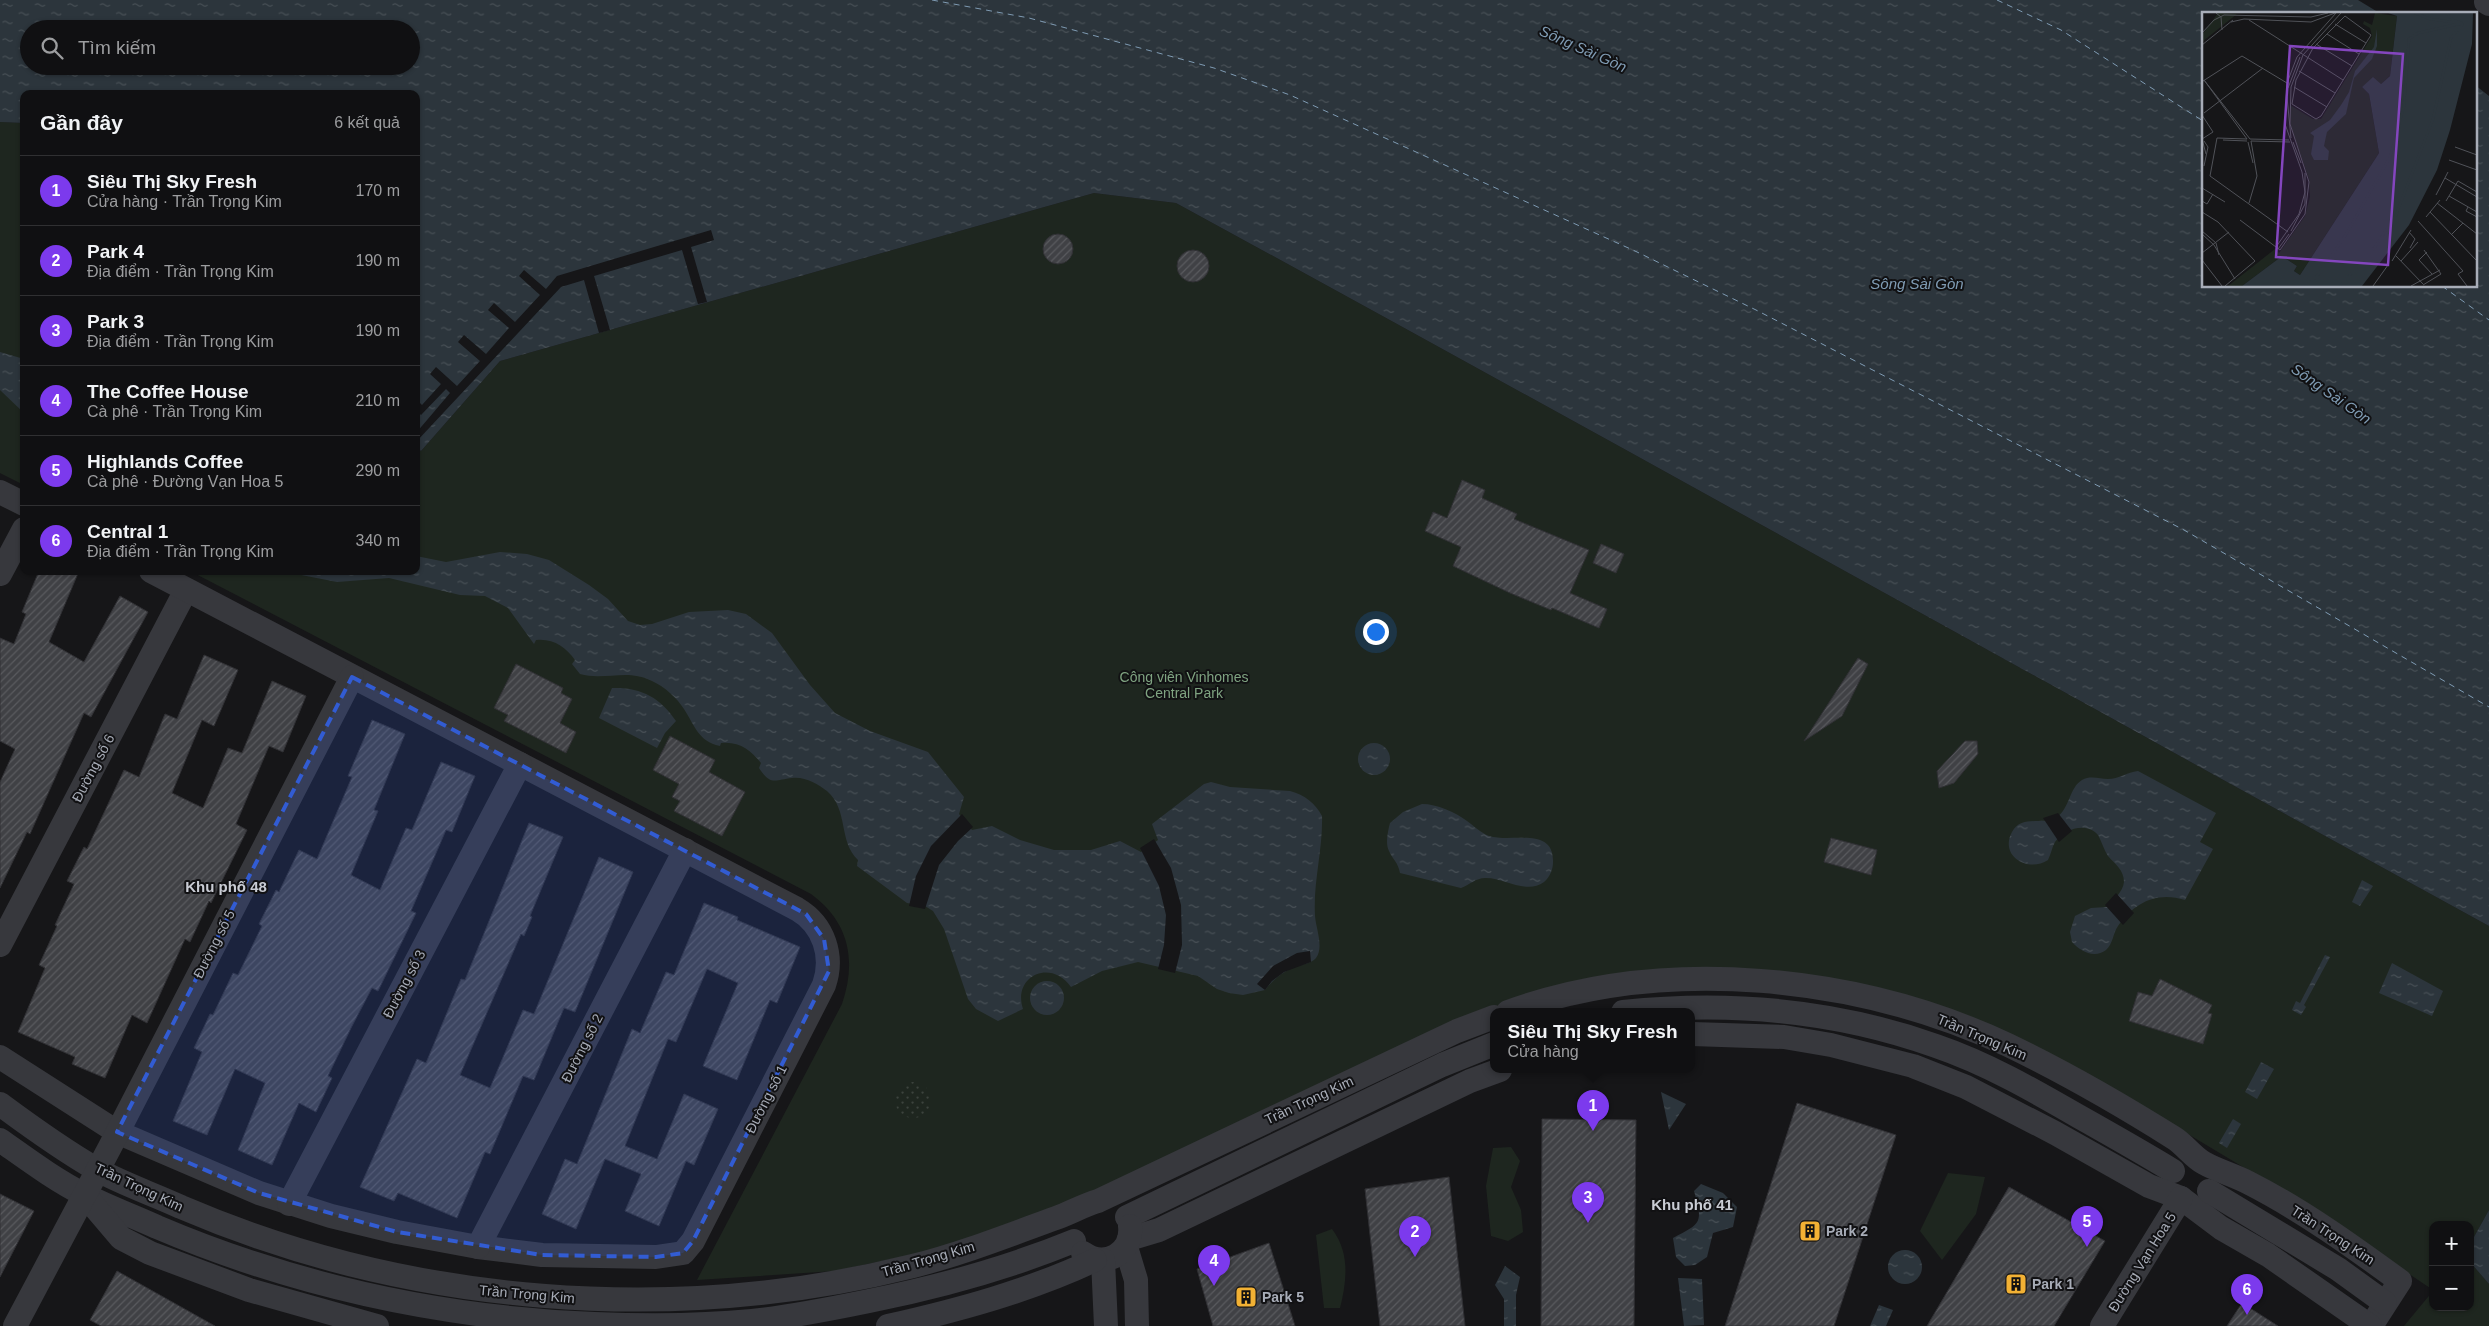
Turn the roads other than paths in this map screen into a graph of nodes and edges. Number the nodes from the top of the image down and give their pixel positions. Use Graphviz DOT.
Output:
graph roads {
  1 [pos="0,492"];
  2 [pos="20,502"];
  3 [pos="20,536"];
  4 [pos="0,574"];
  5 [pos="158,575"];
  6 [pos="186,590"];
  7 [pos="352,677"];
  8 [pos="520,764"];
  9 [pos="685,850"];
  10 [pos="0,945"];
  11 [pos="1523,1008"];
  12 [pos="1662,1008"];
  13 [pos="1490,1019"];
  14 [pos="1695,1034"];
  15 [pos="1490,1046"];
  16 [pos="0,1057"];
  17 [pos="1492,1073"];
  18 [pos="0,1104"];
  19 [pos="117,1132"];
  20 [pos="0,1140"];
  21 [pos="2202,1163"];
  22 [pos="98,1170"];
  23 [pos="2173,1171"];
  24 [pos="2209,1191"];
  25 [pos="84,1195"];
  26 [pos="2181,1198"];
  27 [pos="289,1204"];
  28 [pos="1090,1205"];
  29 [pos="1128,1234"];
  30 [pos="1074,1241"];
  31 [pos="478,1247"];
  32 [pos="1099,1260"];
  33 [pos="2385,1303"];
  34 [pos="15,1326"];
  35 [pos="377,1326"];
  36 [pos="888,1326"];
  37 [pos="1106,1326"];
  38 [pos="1138,1326"];
  39 [pos="2102,1326"];
  40 [pos="2371,1326"];
  1 -- 2 [label="street"];
  3 -- 4 [label="street"];
  5 -- 6 [label="street"];
  6 -- 7 [label="street"];
  6 -- 10 [label="street, Đường số 6"];
  7 -- 8 [label="street"];
  7 -- 19 [label="street, Đường số 5"];
  8 -- 9 [label="street"];
  8 -- 27 [label="street, Đường số 3"];
  9 -- 31 [label="street, Đường số 2"];
  9 -- 31 [label="street, Đường số 1"];
  11 -- 21 [label="street, Trần Trọng Kim"];
  12 -- 23 [label="street, Trần Trọng Kim"];
  13 -- 28 [label="street, Trần Trọng Kim"];
  14 -- 26 [label="street"];
  15 -- 29 [label="street, Trần Trọng Kim"];
  16 -- 19 [label="street"];
  17 -- 29 [label="street, Trần Trọng Kim"];
  18 -- 22 [label="street, Trần Trọng Kim"];
  19 -- 22 [label="street, Đường số 5"];
  19 -- 27 [label="street"];
  20 -- 25 [label="street, Trần Trọng Kim"];
  21 -- 23 [label="street"];
  21 -- 24 [label="street"];
  21 -- 33 [label="street, Trần Trọng Kim"];
  22 -- 25 [label="street, Đường số 5"];
  22 -- 28 [label="street, Trần Trọng Kim"];
  23 -- 26 [label="street"];
  24 -- 26 [label="street"];
  24 -- 33 [label="street, Trần Trọng Kim"];
  25 -- 30 [label="street, Trần Trọng Kim"];
  25 -- 34 [label="street, Đường số 5"];
  25 -- 35 [label="street, Trần Trọng Kim"];
  26 -- 39 [label="street, Đường Vạn Hoa 5"];
  26 -- 40 [label="street"];
  27 -- 31 [label="street"];
  28 -- 29 [label="street"];
  28 -- 30 [label="street"];
  29 -- 32 [label="street, Trần Trọng Kim"];
  29 -- 38 [label="street"];
  30 -- 32 [label="street"];
  32 -- 36 [label="street, Trần Trọng Kim"];
  32 -- 37 [label="street"];
  33 -- 40 [label="street"];
}
